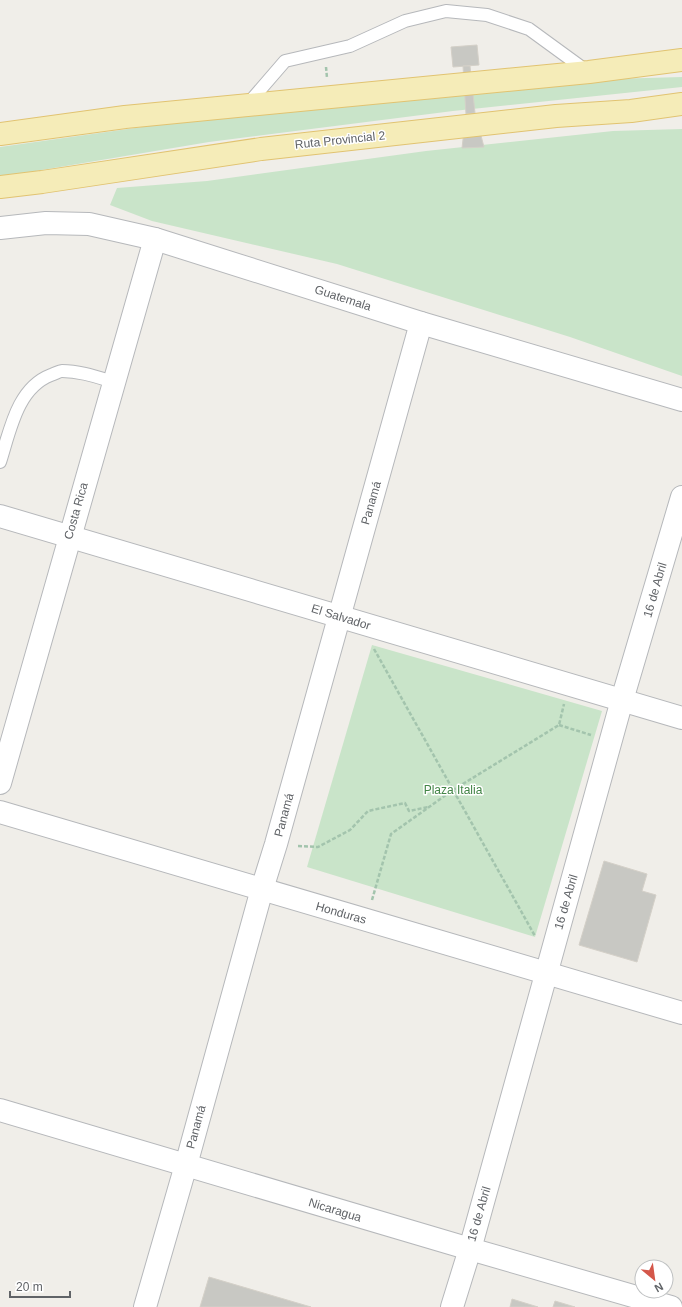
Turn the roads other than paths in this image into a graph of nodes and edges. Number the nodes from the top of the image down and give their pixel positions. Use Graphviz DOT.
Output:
graph roads {
  1 [pos="682,60"];
  2 [pos="589,72"];
  3 [pos="682,104"];
  4 [pos="246,106"];
  5 [pos="0,134"];
  6 [pos="0,187"];
  7 [pos="0,228"];
  8 [pos="155,239"];
  9 [pos="421,323"];
  10 [pos="114,382"];
  11 [pos="682,400"];
  12 [pos="0,462"];
  13 [pos="682,497"];
  14 [pos="0,516"];
  15 [pos="69,537"];
  16 [pos="339,617"];
  17 [pos="622,700"];
  18 [pos="682,718"];
  19 [pos="0,783"];
  20 [pos="0,812"];
  21 [pos="262,889"];
  22 [pos="546,973"];
  23 [pos="682,1013"];
  24 [pos="0,1110"];
  25 [pos="186,1165"];
  26 [pos="470,1249"];
  27 [pos="145,1307"];
  28 [pos="452,1307"];
  29 [pos="671,1307"];
  1 -- 2 [label="main road"];
  2 -- 4 [label="main road"];
  2 -- 4 [label="lane"];
  3 -- 6 [label="main road, Ruta Provincial 2"];
  4 -- 5 [label="main road"];
  7 -- 8 [label="street, Guatemala"];
  8 -- 9 [label="street, Guatemala"];
  8 -- 10 [label="street, Costa Rica"];
  9 -- 11 [label="street, Guatemala"];
  9 -- 16 [label="street, Panamá"];
  10 -- 12 [label="lane"];
  10 -- 15 [label="street, Costa Rica"];
  13 -- 17 [label="street, 16 de Abril"];
  14 -- 15 [label="street, El Salvador"];
  15 -- 16 [label="street, El Salvador"];
  15 -- 19 [label="street, Costa Rica"];
  16 -- 17 [label="street, El Salvador"];
  16 -- 21 [label="street, Panamá"];
  17 -- 18 [label="street, El Salvador"];
  17 -- 22 [label="street, 16 de Abril"];
  20 -- 21 [label="street, Honduras"];
  21 -- 22 [label="street, Honduras"];
  21 -- 25 [label="street, Panamá"];
  22 -- 23 [label="street, Honduras"];
  22 -- 26 [label="street, 16 de Abril"];
  24 -- 25 [label="street, Nicaragua"];
  25 -- 26 [label="street, Nicaragua"];
  25 -- 27 [label="street, Panamá"];
  26 -- 28 [label="street, 16 de Abril"];
  26 -- 29 [label="street, Nicaragua"];
}
